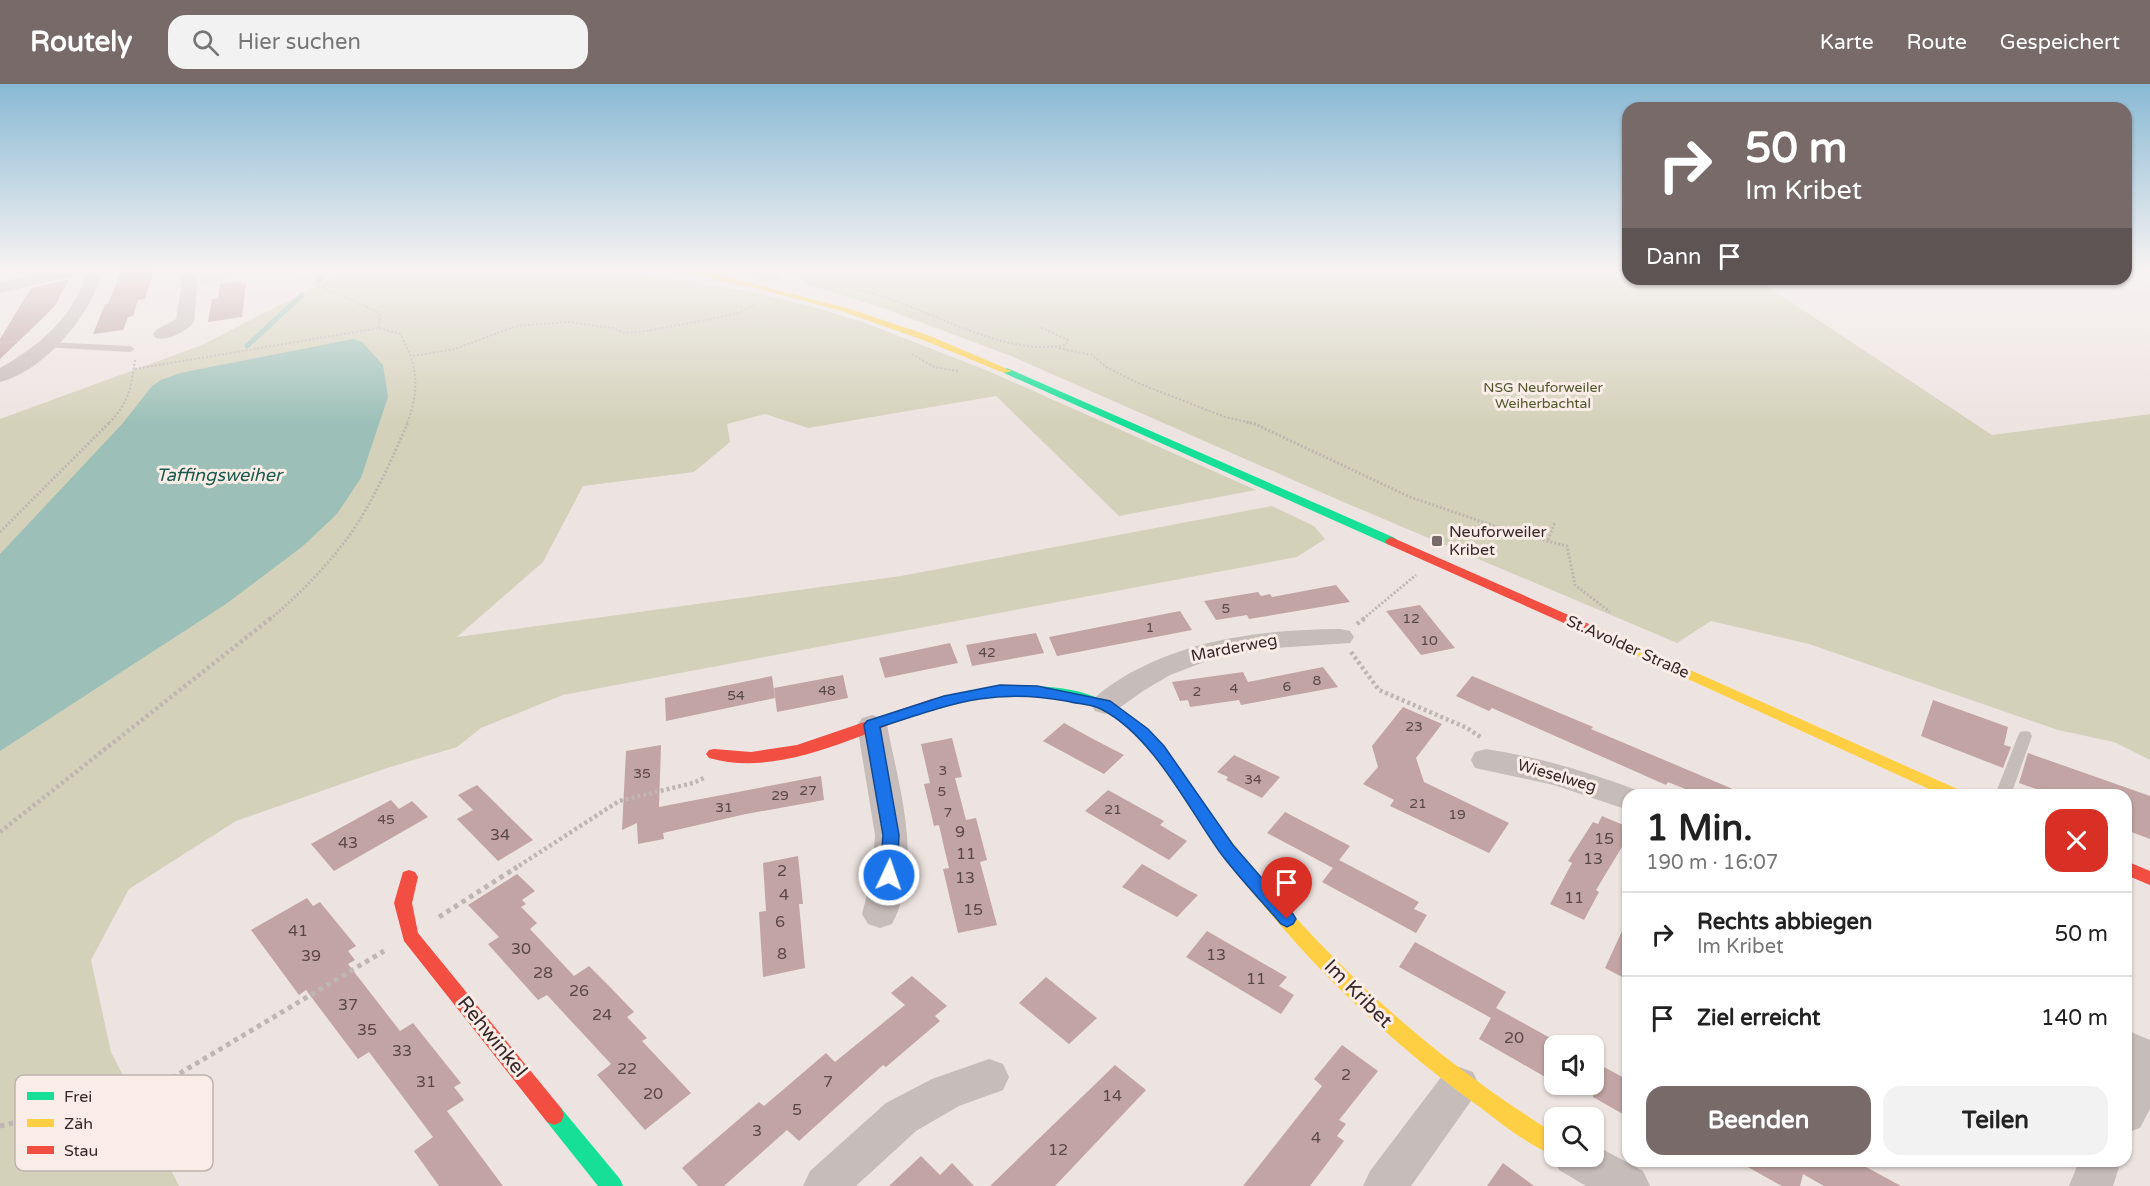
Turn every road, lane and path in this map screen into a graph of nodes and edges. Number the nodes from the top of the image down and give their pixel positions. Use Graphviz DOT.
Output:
graph roads {
  1 [pos="68,320"];
  2 [pos="185,320"];
  3 [pos="380,320"];
  4 [pos="698,320"];
  5 [pos="885,320"];
  6 [pos="948,320"];
  7 [pos="1040,327"];
  8 [pos="378,328"];
  9 [pos="162,334"];
  10 [pos="47,345"];
  11 [pos="1056,348"];
  12 [pos="130,349"];
  13 [pos="413,356"];
  14 [pos="0,376"];
  15 [pos="1555,522"];
  16 [pos="0,532"];
  17 [pos="1548,540"];
  18 [pos="1432,561"];
  19 [pos="1611,614"];
  20 [pos="1340,637"];
  21 [pos="1105,704"];
  22 [pos="872,725"];
  23 [pos="2025,736"];
  24 [pos="714,754"];
  25 [pos="744,758"];
  26 [pos="1486,760"];
  27 [pos="1525,765"];
  28 [pos="1943,789"];
  29 [pos="2005,789"];
  30 [pos="1622,797"];
  31 [pos="0,832"];
  32 [pos="2132,870"];
  33 [pos="410,877"];
  34 [pos="2150,878"];
  35 [pos="880,914"];
  36 [pos="410,936"];
  37 [pos="2132,1050"];
  38 [pos="2150,1060"];
  39 [pos="2150,1069"];
  40 [pos="177,1075"];
  41 [pos="989,1077"];
  42 [pos="1459,1085"];
  43 [pos="2132,1103"];
  44 [pos="15,1123"];
  45 [pos="0,1126"];
  46 [pos="1544,1139"];
  47 [pos="1594,1167"];
  48 [pos="2098,1167"];
  49 [pos="612,1186"];
  50 [pos="825,1186"];
  51 [pos="1385,1186"];
  52 [pos="1628,1186"];
  53 [pos="2091,1186"];
  1 -- 10 [label="street"];
  2 -- 9 [label="street"];
  3 -- 8 [label="path"];
  4 -- 13 [label="path"];
  5 -- 18 [label="main road, St.Avolder Straße"];
  6 -- 11 [label="path"];
  7 -- 11 [label="path"];
  8 -- 13 [label="path"];
  8 -- 16 [label="path"];
  10 -- 12 [label="lane"];
  10 -- 14 [label="street"];
  11 -- 17 [label="path"];
  13 -- 31 [label="path"];
  15 -- 17 [label="path"];
  17 -- 19 [label="path"];
  18 -- 20 [label="path"];
  18 -- 28 [label="main road, St.Avolder Straße"];
  20 -- 21 [label="street, Marderweg"];
  20 -- 27 [label="path"];
  21 -- 22 [label="main road, Im Kribet"];
  21 -- 42 [label="main road, Im Kribet"];
  22 -- 25 [label="main road, Im Kribet"];
  22 -- 35 [label="street"];
  23 -- 29 [label="lane"];
  24 -- 25 [label="main road, Im Kribet"];
  25 -- 36 [label="path"];
  26 -- 27 [label="street, Wieselweg"];
  27 -- 30 [label="street, Wieselweg"];
  32 -- 34 [label="main road"];
  33 -- 36 [label="main road, Rehwinkel"];
  36 -- 40 [label="path"];
  36 -- 49 [label="main road, Rehwinkel"];
  37 -- 38 [label="street"];
  39 -- 43 [label="street"];
  41 -- 50 [label="street"];
  42 -- 46 [label="main road, Im Kribet"];
  42 -- 51 [label="street"];
  44 -- 45 [label="path"];
  47 -- 52 [label="street"];
  48 -- 53 [label="street"];
}
